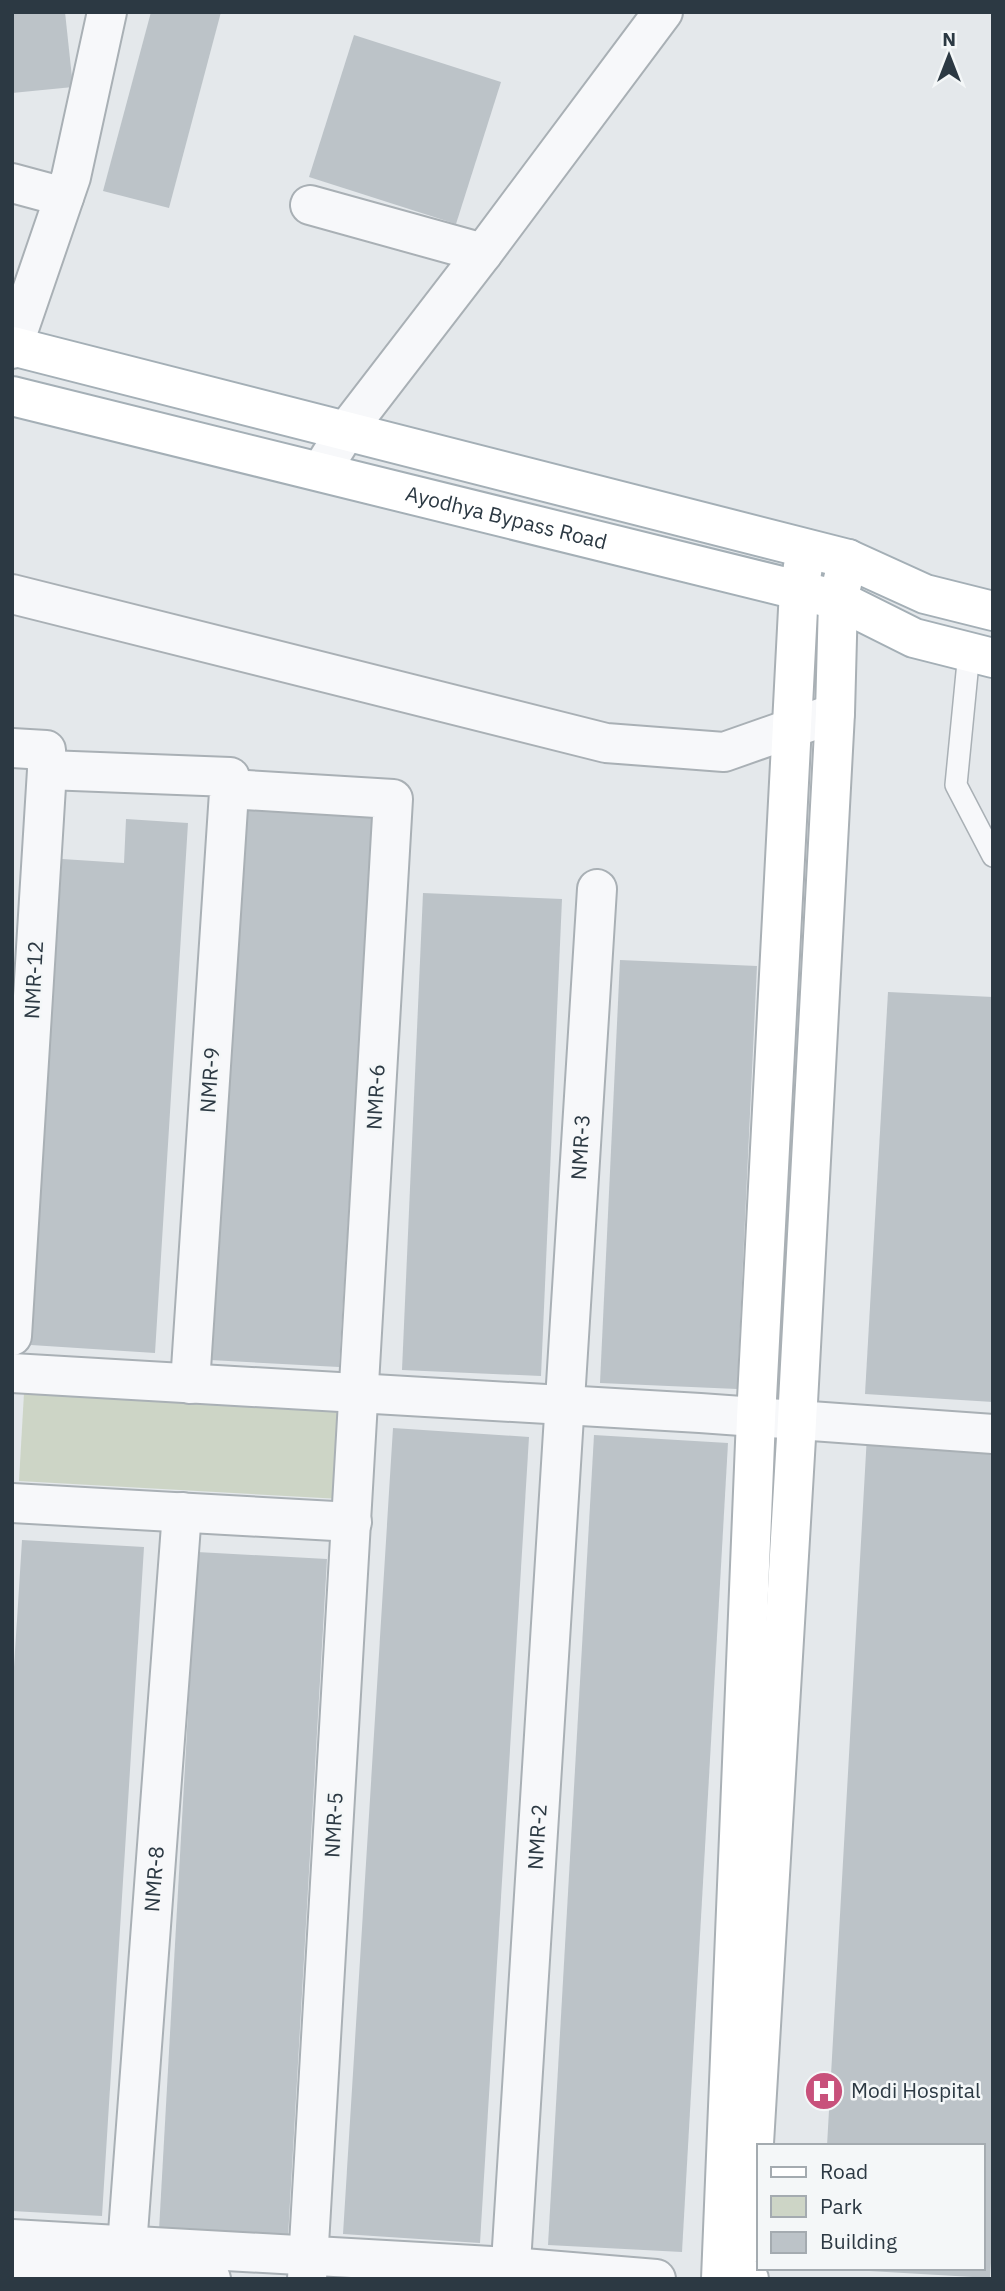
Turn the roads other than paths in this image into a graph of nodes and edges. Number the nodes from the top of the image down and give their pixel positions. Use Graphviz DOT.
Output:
graph roads {
  1 [pos="663,12"];
  2 [pos="104,17"];
  3 [pos="12,183"];
  4 [pos="64,197"];
  5 [pos="310,205"];
  6 [pos="483,253"];
  7 [pos="12,347"];
  8 [pos="12,396"];
  9 [pos="346,431"];
  10 [pos="321,471"];
  11 [pos="806,549"];
  12 [pos="848,559"];
  13 [pos="799,590"];
  14 [pos="12,594"];
  15 [pos="838,600"];
  16 [pos="993,611"];
  17 [pos="981,655"];
  18 [pos="835,713"];
  19 [pos="793,728"];
  20 [pos="35,756"];
  21 [pos="230,783"];
  22 [pos="993,856"];
  23 [pos="597,889"];
  24 [pos="12,1336"];
  25 [pos="12,1373"];
  26 [pos="190,1384"];
  27 [pos="359,1394"];
  28 [pos="566,1406"];
  29 [pos="756,1418"];
  30 [pos="797,1421"];
  31 [pos="993,1434"];
  32 [pos="12,1503"];
  33 [pos="182,1512"];
  34 [pos="352,1522"];
  35 [pos="12,2239"];
  36 [pos="127,2246"];
  37 [pos="12,2266"];
  38 [pos="307,2267"];
  39 [pos="510,2273"];
  40 [pos="739,2278"];
  41 [pos="211,2279"];
  42 [pos="656,2279"];
  1 -- 6 [label="street"];
  2 -- 4 [label="street"];
  3 -- 4 [label="street"];
  4 -- 7 [label="street"];
  5 -- 6 [label="street"];
  6 -- 9 [label="street"];
  7 -- 9 [label="street, Ayodhya Bypass Road"];
  8 -- 10 [label="street, Ayodhya Bypass Road"];
  9 -- 10 [label="street"];
  9 -- 11 [label="street, Ayodhya Bypass Road"];
  10 -- 13 [label="street, Ayodhya Bypass Road"];
  11 -- 12 [label="street, Ayodhya Bypass Road"];
  11 -- 13 [label="street"];
  12 -- 15 [label="street"];
  12 -- 16 [label="street, Ayodhya Bypass Road"];
  13 -- 15 [label="street, Ayodhya Bypass Road"];
  13 -- 19 [label="street"];
  14 -- 19 [label="street"];
  15 -- 17 [label="street, Ayodhya Bypass Road"];
  15 -- 18 [label="street"];
  17 -- 22 [label="lane"];
  18 -- 19 [label="street"];
  18 -- 30 [label="street"];
  19 -- 29 [label="street"];
  20 -- 21 [label="street"];
  20 -- 24 [label="street, NMR-12"];
  21 -- 26 [label="street, NMR-9"];
  21 -- 27 [label="street, NMR-6"];
  23 -- 28 [label="street, NMR-3"];
  25 -- 26 [label="street"];
  26 -- 27 [label="street"];
  27 -- 28 [label="street"];
  27 -- 34 [label="street, NMR-5"];
  28 -- 29 [label="street"];
  28 -- 39 [label="street, NMR-2"];
  29 -- 30 [label="street"];
  29 -- 40 [label="street"];
  30 -- 31 [label="street"];
  30 -- 40 [label="street"];
  32 -- 33 [label="street"];
  33 -- 34 [label="street"];
  33 -- 36 [label="street, NMR-8"];
  34 -- 38 [label="street, NMR-5"];
  35 -- 36 [label="street"];
  36 -- 38 [label="street"];
  37 -- 41 [label="street"];
  38 -- 39 [label="street"];
  39 -- 42 [label="street"];
}
